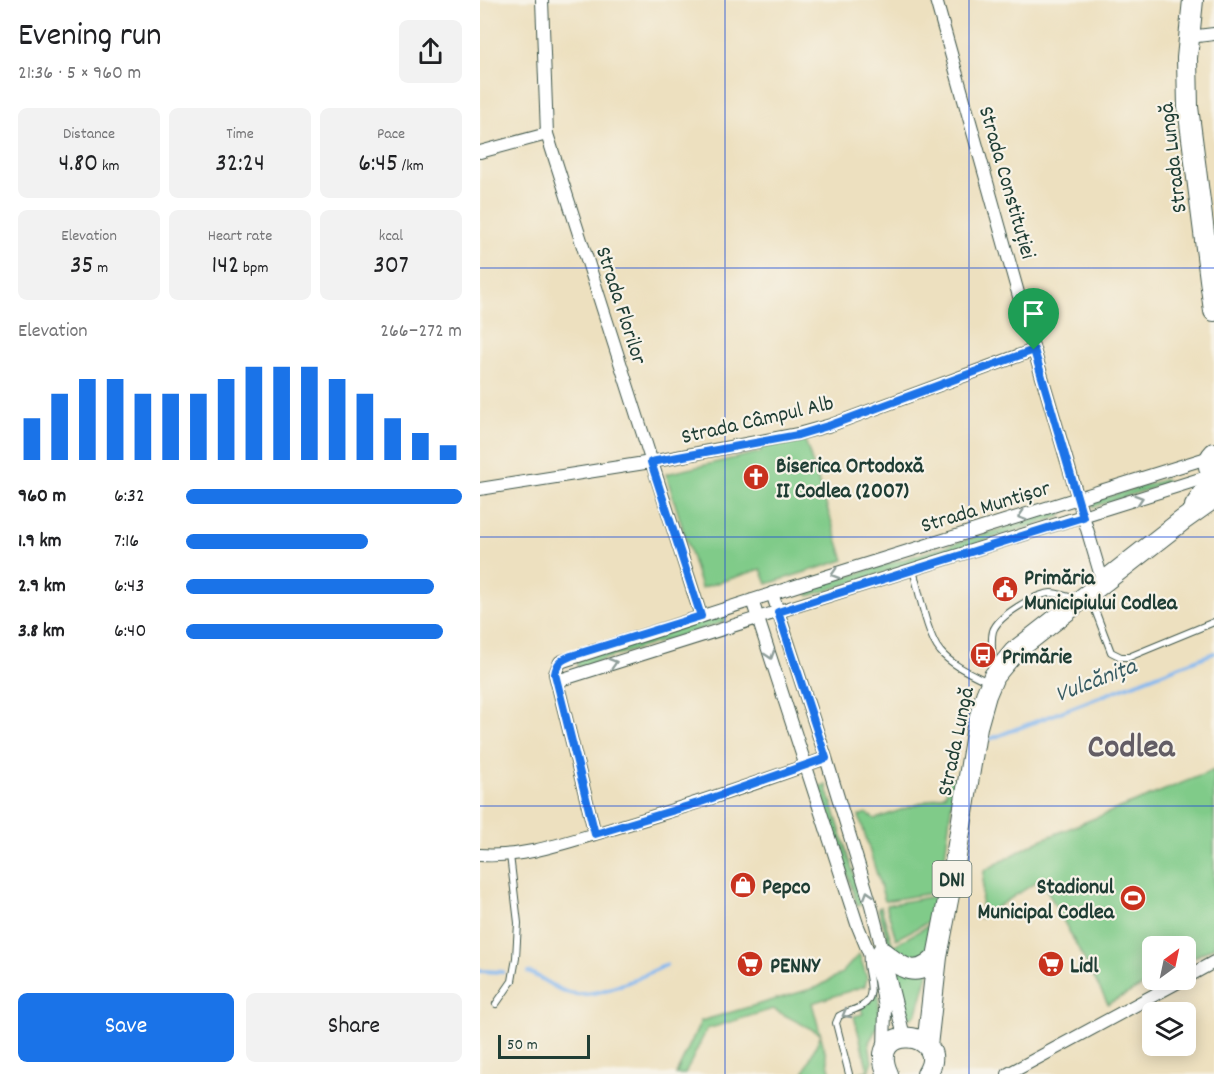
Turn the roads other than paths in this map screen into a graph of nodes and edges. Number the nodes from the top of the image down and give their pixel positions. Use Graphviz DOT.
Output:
graph roads {
  1 [pos="542,0"];
  2 [pos="936,0"];
  3 [pos="1193,0"];
  4 [pos="1214,34"];
  5 [pos="1189,37"];
  6 [pos="548,134"];
  7 [pos="480,152"];
  8 [pos="1214,311"];
  9 [pos="1034,350"];
  10 [pos="651,462"];
  11 [pos="1213,468"];
  12 [pos="480,489"];
  13 [pos="1214,498"];
  14 [pos="1078,499"];
  15 [pos="1083,517"];
  16 [pos="1183,520"];
  17 [pos="913,570"];
  18 [pos="1091,592"];
  19 [pos="772,593"];
  20 [pos="752,600"];
  21 [pos="778,612"];
  22 [pos="701,616"];
  23 [pos="758,618"];
  24 [pos="1214,622"];
  25 [pos="992,680"];
  26 [pos="557,681"];
  27 [pos="826,758"];
  28 [pos="807,765"];
  29 [pos="595,834"];
  30 [pos="480,855"];
  31 [pos="510,855"];
  32 [pos="875,950"];
  33 [pos="937,957"];
  34 [pos="1214,962"];
  35 [pos="1196,972"];
  36 [pos="932,988"];
  37 [pos="1164,990"];
  38 [pos="496,1004"];
  39 [pos="907,1036"];
  40 [pos="927,1046"];
  41 [pos="887,1068"];
  42 [pos="928,1073"];
  43 [pos="849,1074"];
  44 [pos="1008,1074"];
  1 -- 6 [label="street, Strada Florilor"];
  2 -- 9 [label="street, Strada Constituției"];
  3 -- 5 [label="highway, Strada Lungă"];
  4 -- 5 [label="street"];
  5 -- 8 [label="highway, Strada Lungă"];
  6 -- 7 [label="street"];
  6 -- 10 [label="street, Strada Florilor"];
  9 -- 10 [label="street, Strada Câmpul Alb"];
  9 -- 14 [label="street, Strada Constituției"];
  10 -- 12 [label="street, Strada Câmpul Alb"];
  10 -- 22 [label="street, Strada Florilor"];
  11 -- 14 [label="street, Strada Muntișor"];
  15 -- 11 [label="street, Strada Muntișor, one-way"];
  11 -- 16 [label="highway, Strada Lungă / DN1"];
  13 -- 16 [label="highway, Strada Lungă / DN1"];
  14 -- 15 [label="street, Strada Constituției"];
  14 -- 19 [label="street, Strada Muntișor, one-way"];
  15 -- 17 [label="street, Strada Muntișor"];
  15 -- 18 [label="street, Strada Constituției"];
  16 -- 18 [label="highway, Strada Lungă / DN1"];
  17 -- 21 [label="street, Strada Muntișor"];
  17 -- 25 [label="lane"];
  18 -- 24 [label="lane"];
  18 -- 25 [label="highway, Strada Lungă / DN1"];
  18 -- 25 [label="lane"];
  19 -- 20 [label="street, Strada Muntișor"];
  19 -- 21 [label="street"];
  20 -- 22 [label="street, Strada Muntișor"];
  20 -- 23 [label="street"];
  21 -- 23 [label="street, Strada Muntișor"];
  21 -- 27 [label="street"];
  22 -- 26 [label="street, Strada Muntișor"];
  26 -- 23 [label="street, Strada Muntișor, one-way"];
  23 -- 28 [label="street, one-way"];
  25 -- 33 [label="highway, Strada Lungă / DN1"];
  26 -- 29 [label="street"];
  27 -- 28 [label="street"];
  32 -- 27 [label="street, one-way"];
  28 -- 29 [label="street"];
  28 -- 32 [label="street"];
  29 -- 31 [label="street"];
  30 -- 31 [label="street"];
  31 -- 38 [label="lane"];
  32 -- 33 [label="highway"];
  32 -- 39 [label="street"];
  32 -- 41 [label="street"];
  32 -- 43 [label="lane, one-way"];
  33 -- 36 [label="highway, Strada Lungă / DN1"];
  34 -- 35 [label="street"];
  36 -- 39 [label="highway, DN1"];
  36 -- 40 [label="highway, DN1"];
  37 -- 44 [label="street"];
  39 -- 40 [label="highway"];
  39 -- 41 [label="highway, DN1"];
  40 -- 42 [label="highway, DN1"];
}
